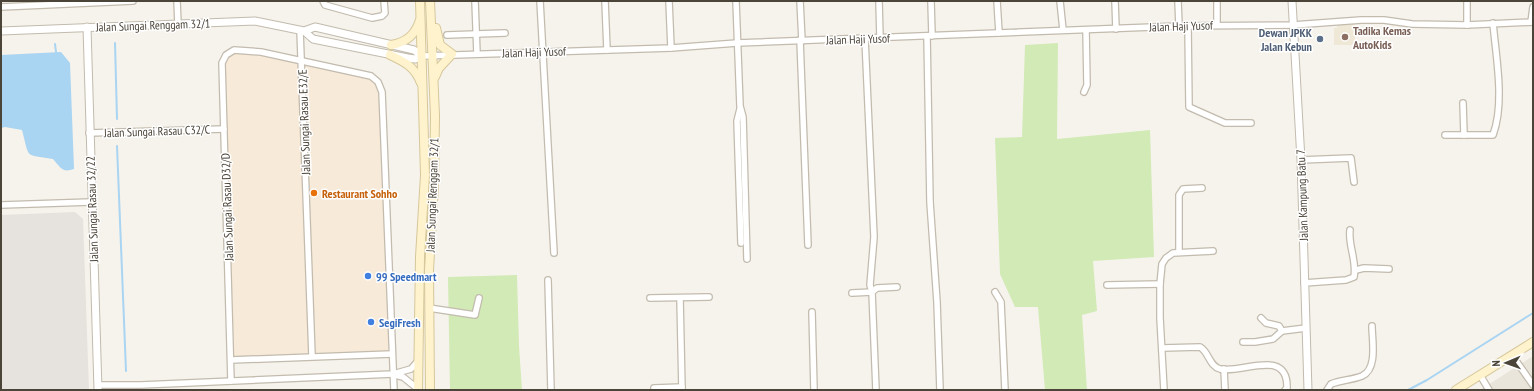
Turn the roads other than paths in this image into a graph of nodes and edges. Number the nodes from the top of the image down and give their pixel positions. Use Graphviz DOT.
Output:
graph roads {
  1 [pos="133,1"];
  2 [pos="177,1"];
  3 [pos="323,1"];
  4 [pos="384,1"];
  5 [pos="420,1"];
  6 [pos="430,1"];
  7 [pos="435,1"];
  8 [pos="475,1"];
  9 [pos="540,1"];
  10 [pos="606,1"];
  11 [pos="669,1"];
  12 [pos="736,1"];
  13 [pos="800,1"];
  14 [pos="878,1"];
  15 [pos="930,1"];
  16 [pos="997,1"];
  17 [pos="1060,1"];
  18 [pos="1115,1"];
  19 [pos="1178,1"];
  20 [pos="1218,1"];
  21 [pos="1292,1"];
  22 [pos="1467,1"];
  23 [pos="96,2"];
  24 [pos="29,3"];
  25 [pos="1,7"];
  26 [pos="1533,7"];
  27 [pos="420,17"];
  28 [pos="1532,22"];
  29 [pos="1493,23"];
  30 [pos="178,24"];
  31 [pos="1217,25"];
  32 [pos="1294,25"];
  33 [pos="1467,25"];
  34 [pos="1179,26"];
  35 [pos="1188,26"];
  36 [pos="87,27"];
  37 [pos="1116,29"];
  38 [pos="1063,30"];
  39 [pos="1086,30"];
  40 [pos="1,31"];
  41 [pos="302,31"];
  42 [pos="505,33"];
  43 [pos="999,33"];
  44 [pos="476,34"];
  45 [pos="447,35"];
  46 [pos="929,36"];
  47 [pos="880,38"];
  48 [pos="865,39"];
  49 [pos="801,40"];
  50 [pos="737,43"];
  51 [pos="391,44"];
  52 [pos="671,48"];
  53 [pos="607,50"];
  54 [pos="543,52"];
  55 [pos="452,54"];
  56 [pos="476,54"];
  57 [pos="390,55"];
  58 [pos="432,55"];
  59 [pos="422,56"];
  60 [pos="302,61"];
  61 [pos="434,80"];
  62 [pos="423,90"];
  63 [pos="1084,92"];
  64 [pos="1463,103"];
  65 [pos="740,106"];
  66 [pos="1251,123"];
  67 [pos="224,129"];
  68 [pos="89,134"];
  69 [pos="1446,135"];
  70 [pos="1464,135"];
  71 [pos="1301,160"];
  72 [pos="1354,182"];
  73 [pos="1202,188"];
  74 [pos="91,202"];
  75 [pos="1,205"];
  76 [pos="1350,230"];
  77 [pos="741,242"];
  78 [pos="808,245"];
  79 [pos="1213,251"];
  80 [pos="1179,252"];
  81 [pos="554,253"];
  82 [pos="747,259"];
  83 [pos="1389,269"];
  84 [pos="1356,270"];
  85 [pos="548,280"];
  86 [pos="1304,283"];
  87 [pos="1160,284"];
  88 [pos="1107,285"];
  89 [pos="897,287"];
  90 [pos="872,292"];
  91 [pos="995,292"];
  92 [pos="852,293"];
  93 [pos="709,297"];
  94 [pos="479,298"];
  95 [pos="650,298"];
  96 [pos="680,298"];
  97 [pos="429,308"];
  98 [pos="812,312"];
  99 [pos="1261,318"];
  100 [pos="1372,326"];
  101 [pos="1306,328"];
  102 [pos="1282,331"];
  103 [pos="1243,342"];
  104 [pos="1533,342"];
  105 [pos="1162,348"];
  106 [pos="392,354"];
  107 [pos="1512,355"];
  108 [pos="312,356"];
  109 [pos="231,360"];
  110 [pos="418,361"];
  111 [pos="1224,369"];
  112 [pos="393,374"];
  113 [pos="1480,375"];
  114 [pos="231,381"];
  115 [pos="1533,385"];
  116 [pos="98,387"];
  117 [pos="141,387"];
  118 [pos="654,388"];
  119 [pos="418,389"];
  120 [pos="682,389"];
  121 [pos="394,390"];
  122 [pos="430,390"];
  123 [pos="551,390"];
  124 [pos="814,390"];
  125 [pos="876,390"];
  126 [pos="940,390"];
  127 [pos="1005,390"];
  128 [pos="1164,390"];
  129 [pos="1225,390"];
  130 [pos="1285,390"];
  131 [pos="1308,390"];
  132 [pos="1327,390"];
  133 [pos="1456,390"];
  134 [pos="1489,390"];
  1 -- 23 [label="street"];
  2 -- 30 [label="street"];
  3 -- 4 [label="street"];
  5 -- 27 [label="main road, Jalan Sungai Renggam 32/1"];
  6 -- 58 [label="main road, Jalan Sungai Renggam 32/1"];
  7 -- 55 [label="main road"];
  8 -- 44 [label="street"];
  9 -- 54 [label="street"];
  10 -- 53 [label="street"];
  11 -- 52 [label="street"];
  12 -- 50 [label="street"];
  13 -- 49 [label="street"];
  14 -- 47 [label="street"];
  15 -- 46 [label="street"];
  16 -- 43 [label="street"];
  17 -- 38 [label="street"];
  18 -- 37 [label="street"];
  19 -- 34 [label="street"];
  20 -- 31 [label="street"];
  21 -- 32 [label="street, Jalan Kampung Batu 7"];
  22 -- 33 [label="street"];
  23 -- 24 [label="street"];
  24 -- 25 [label="street"];
  26 -- 28 [label="street"];
  27 -- 51 [label="main road"];
  27 -- 59 [label="main road, Jalan Sungai Renggam 32/1"];
  28 -- 29 [label="street, Jalan Haji Yusof"];
  29 -- 33 [label="street, Jalan Haji Yusof"];
  29 -- 70 [label="street"];
  30 -- 36 [label="street, Jalan Sungai Renggam 32/1"];
  30 -- 41 [label="street, Jalan Sungai Renggam 32/1"];
  31 -- 32 [label="street, Jalan Haji Yusof"];
  31 -- 35 [label="street, Jalan Haji Yusof"];
  32 -- 33 [label="street, Jalan Haji Yusof"];
  32 -- 71 [label="street, Jalan Kampung Batu 7"];
  34 -- 35 [label="street, Jalan Haji Yusof"];
  34 -- 37 [label="street, Jalan Haji Yusof"];
  35 -- 66 [label="street"];
  36 -- 40 [label="street, Jalan Sungai Renggam 32/1"];
  36 -- 68 [label="street, Jalan Sungai Rasau 32/22"];
  37 -- 39 [label="street, Jalan Haji Yusof"];
  38 -- 39 [label="street, Jalan Haji Yusof"];
  38 -- 43 [label="street, Jalan Haji Yusof"];
  39 -- 63 [label="street"];
  41 -- 51 [label="street, Jalan Sungai Renggam 32/1"];
  41 -- 57 [label="street, Jalan Sungai Renggam 32/1"];
  41 -- 60 [label="street, Jalan Sungai Rasau E32/E"];
  42 -- 44 [label="street"];
  43 -- 46 [label="street, Jalan Haji Yusof"];
  44 -- 45 [label="street"];
  44 -- 56 [label="street"];
  46 -- 47 [label="street, Jalan Haji Yusof"];
  46 -- 126 [label="street"];
  47 -- 48 [label="street, Jalan Haji Yusof"];
  48 -- 49 [label="street, Jalan Haji Yusof"];
  48 -- 90 [label="street"];
  49 -- 50 [label="street, Jalan Haji Yusof"];
  49 -- 78 [label="street"];
  50 -- 52 [label="street, Jalan Haji Yusof"];
  50 -- 65 [label="street"];
  51 -- 59 [label="street, Jalan Sungai Renggam 32/1"];
  52 -- 53 [label="street, Jalan Haji Yusof"];
  53 -- 54 [label="street, Jalan Haji Yusof"];
  54 -- 56 [label="street, Jalan Haji Yusof"];
  54 -- 81 [label="street"];
  55 -- 56 [label="street, Jalan Haji Yusof"];
  55 -- 58 [label="street, Jalan Haji Yusof"];
  55 -- 61 [label="main road"];
  57 -- 59 [label="street, Jalan Sungai Renggam 32/1"];
  57 -- 62 [label="main road"];
  58 -- 59 [label="street, Jalan Haji Yusof"];
  58 -- 61 [label="main road, Jalan Sungai Renggam 32/1"];
  59 -- 62 [label="main road, Jalan Sungai Renggam 32/1"];
  60 -- 67 [label="street, Jalan Sungai Rasau D32/D"];
  60 -- 106 [label="street"];
  60 -- 108 [label="street, Jalan Sungai Rasau E32/E"];
  61 -- 97 [label="main road, Jalan Sungai Renggam 32/1"];
  62 -- 110 [label="main road, Jalan Sungai Renggam 32/1"];
  64 -- 70 [label="street"];
  65 -- 77 [label="street"];
  65 -- 82 [label="street"];
  67 -- 68 [label="street, Jalan Sungai Rasau C32/C"];
  67 -- 109 [label="street, Jalan Sungai Rasau D32/D"];
  68 -- 74 [label="street, Jalan Sungai Rasau 32/22"];
  69 -- 70 [label="street"];
  71 -- 72 [label="street"];
  71 -- 86 [label="street, Jalan Kampung Batu 7"];
  73 -- 80 [label="street"];
  74 -- 75 [label="street"];
  74 -- 116 [label="street, Jalan Sungai Rasau 32/22"];
  76 -- 84 [label="street"];
  79 -- 80 [label="street"];
  80 -- 87 [label="street"];
  83 -- 84 [label="street"];
  84 -- 86 [label="street"];
  85 -- 123 [label="street"];
  86 -- 101 [label="street, Jalan Kampung Batu 7"];
  87 -- 88 [label="street"];
  87 -- 105 [label="street"];
  89 -- 90 [label="street"];
  90 -- 92 [label="street"];
  90 -- 125 [label="street"];
  91 -- 127 [label="street"];
  93 -- 96 [label="street"];
  94 -- 97 [label="street"];
  95 -- 96 [label="street"];
  96 -- 120 [label="street"];
  97 -- 122 [label="main road, Jalan Sungai Renggam 32/1"];
  98 -- 124 [label="street"];
  99 -- 102 [label="street"];
  100 -- 132 [label="street"];
  101 -- 102 [label="street"];
  101 -- 131 [label="street, Jalan Kampung Batu 7"];
  102 -- 103 [label="street"];
  104 -- 107 [label="main road"];
  105 -- 111 [label="street"];
  105 -- 128 [label="street"];
  106 -- 108 [label="street"];
  106 -- 112 [label="street"];
  107 -- 113 [label="main road"];
  107 -- 115 [label="street"];
  108 -- 109 [label="street"];
  109 -- 114 [label="street, Jalan Sungai Rasau D32/D"];
  110 -- 112 [label="street"];
  110 -- 119 [label="main road, Jalan Sungai Renggam 32/1"];
  111 -- 129 [label="street"];
  111 -- 130 [label="street"];
  112 -- 114 [label="street"];
  112 -- 119 [label="street"];
  112 -- 121 [label="street"];
  113 -- 133 [label="main road"];
  113 -- 134 [label="street"];
  114 -- 117 [label="street"];
  116 -- 117 [label="street"];
  118 -- 120 [label="street"];
}
